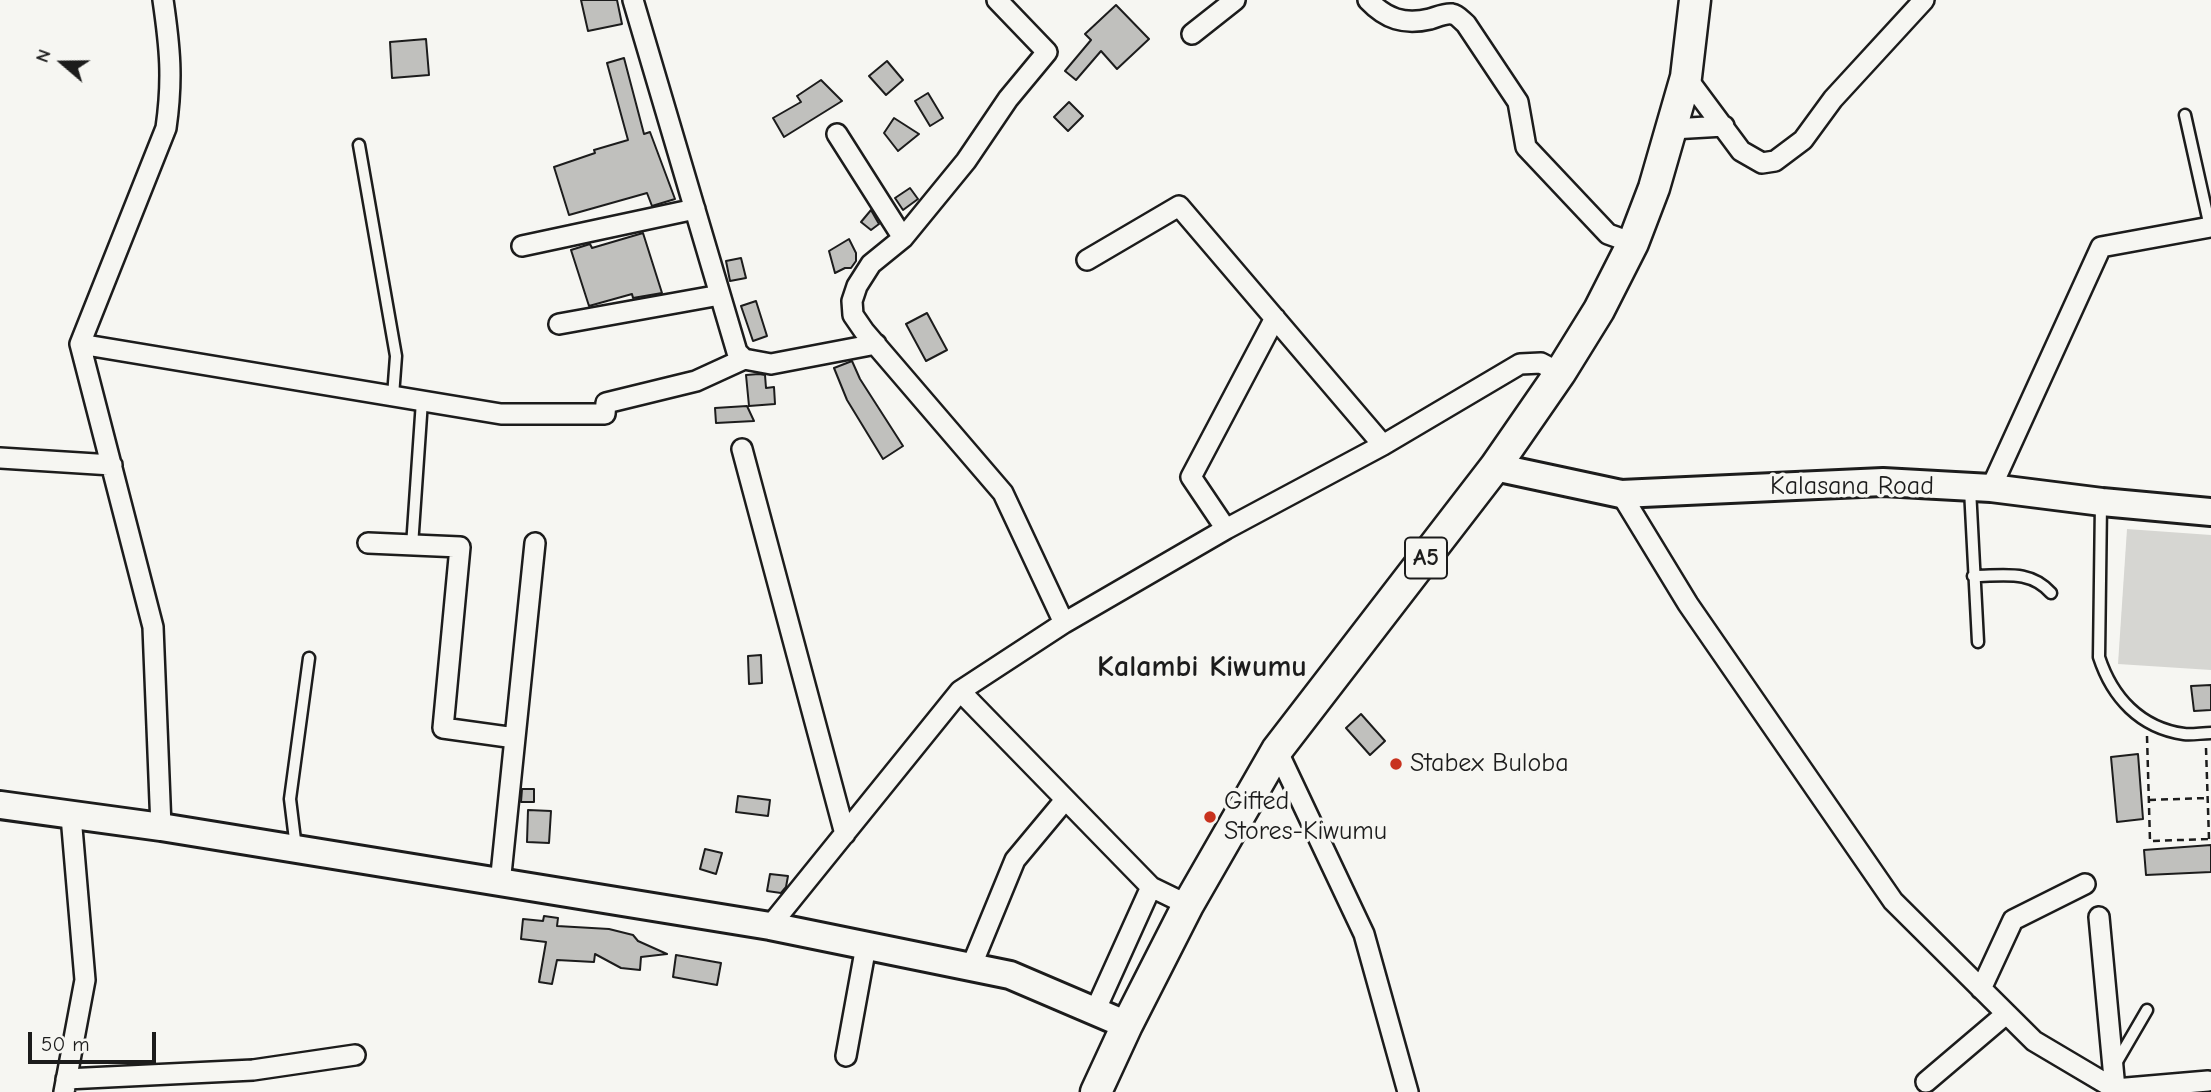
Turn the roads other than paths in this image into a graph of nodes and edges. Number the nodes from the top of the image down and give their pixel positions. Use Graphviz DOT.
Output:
graph roads {
  1 [pos="163,0"];
  2 [pos="633,0"];
  3 [pos="997,0"];
  4 [pos="1235,0"];
  5 [pos="1368,0"];
  6 [pos="1695,0"];
  7 [pos="1924,0"];
  8 [pos="1192,34"];
  9 [pos="1686,77"];
  10 [pos="2185,115"];
  11 [pos="1724,126"];
  12 [pos="1672,129"];
  13 [pos="837,134"];
  14 [pos="359,145"];
  15 [pos="695,209"];
  16 [pos="2210,226"];
  17 [pos="903,238"];
  18 [pos="1633,243"];
  19 [pos="522,246"];
  20 [pos="1087,260"];
  21 [pos="720,295"];
  22 [pos="1275,318"];
  23 [pos="559,324"];
  24 [pos="80,344"];
  25 [pos="876,344"];
  26 [pos="744,359"];
  27 [pos="1560,373"];
  28 [pos="393,396"];
  29 [pos="422,401"];
  30 [pos="1383,445"];
  31 [pos="742,449"];
  32 [pos="0,458"];
  33 [pos="111,466"];
  34 [pos="1495,467"];
  35 [pos="1981,488"];
  36 [pos="1621,494"];
  37 [pos="2102,502"];
  38 [pos="2211,512"];
  39 [pos="1226,529"];
  40 [pos="535,543"];
  41 [pos="368,544"];
  42 [pos="412,546"];
  43 [pos="1973,576"];
  44 [pos="2051,593"];
  45 [pos="1064,623"];
  46 [pos="1978,642"];
  47 [pos="309,658"];
  48 [pos="960,691"];
  49 [pos="2208,733"];
  50 [pos="515,738"];
  51 [pos="1278,750"];
  52 [pos="1065,800"];
  53 [pos="0,805"];
  54 [pos="71,816"];
  55 [pos="161,827"];
  56 [pos="845,834"];
  57 [pos="296,850"];
  58 [pos="500,884"];
  59 [pos="2085,884"];
  60 [pos="1151,887"];
  61 [pos="1188,905"];
  62 [pos="2099,917"];
  63 [pos="770,926"];
  64 [pos="866,946"];
  65 [pos="971,967"];
  66 [pos="1981,989"];
  67 [pos="2147,1010"];
  68 [pos="1095,1011"];
  69 [pos="2006,1014"];
  70 [pos="1127,1025"];
  71 [pos="355,1055"];
  72 [pos="846,1056"];
  73 [pos="2113,1069"];
  74 [pos="1926,1082"];
  75 [pos="2208,1082"];
  76 [pos="160,1083"];
  77 [pos="65,1086"];
  78 [pos="2115,1090"];
  79 [pos="1096,1092"];
  80 [pos="1408,1092"];
  1 -- 24 [label="street"];
  2 -- 15 [label="street"];
  3 -- 17 [label="street"];
  4 -- 8 [label="street"];
  5 -- 18 [label="street"];
  6 -- 9 [label="main road, A5"];
  7 -- 11 [label="street"];
  9 -- 11 [label="street"];
  9 -- 12 [label="main road, A5"];
  10 -- 16 [label="lane"];
  11 -- 12 [label="street"];
  12 -- 18 [label="main road, A5"];
  13 -- 17 [label="street"];
  14 -- 28 [label="lane"];
  15 -- 19 [label="street"];
  15 -- 21 [label="street"];
  16 -- 35 [label="street"];
  17 -- 25 [label="street"];
  18 -- 27 [label="main road, A5"];
  20 -- 22 [label="street"];
  21 -- 23 [label="street"];
  21 -- 26 [label="street"];
  22 -- 30 [label="street"];
  22 -- 39 [label="street"];
  24 -- 28 [label="street"];
  24 -- 33 [label="street"];
  25 -- 26 [label="street"];
  25 -- 45 [label="street"];
  26 -- 29 [label="street"];
  27 -- 30 [label="street"];
  27 -- 34 [label="main road, A5"];
  28 -- 29 [label="street"];
  29 -- 42 [label="lane"];
  30 -- 39 [label="street"];
  31 -- 56 [label="street"];
  32 -- 33 [label="street"];
  33 -- 55 [label="street"];
  34 -- 36 [label="street, Kalasana Road"];
  34 -- 51 [label="main road, A5"];
  35 -- 36 [label="street, Kalasana Road"];
  35 -- 37 [label="street, Kalasana Road"];
  35 -- 43 [label="lane"];
  36 -- 66 [label="street"];
  37 -- 38 [label="street, Kalasana Road"];
  37 -- 49 [label="lane"];
  39 -- 45 [label="street"];
  40 -- 50 [label="street"];
  41 -- 42 [label="street"];
  42 -- 50 [label="street"];
  43 -- 44 [label="lane"];
  43 -- 46 [label="lane"];
  45 -- 48 [label="street"];
  47 -- 57 [label="lane"];
  48 -- 52 [label="street"];
  48 -- 56 [label="street"];
  50 -- 58 [label="street"];
  51 -- 61 [label="main road, A5"];
  51 -- 80 [label="street"];
  52 -- 60 [label="street"];
  52 -- 65 [label="street"];
  53 -- 54 [label="street"];
  54 -- 55 [label="street"];
  54 -- 77 [label="street"];
  55 -- 57 [label="street"];
  56 -- 63 [label="street"];
  57 -- 58 [label="street"];
  58 -- 63 [label="street"];
  59 -- 66 [label="street"];
  60 -- 61 [label="street"];
  60 -- 68 [label="street"];
  61 -- 70 [label="main road, A5"];
  62 -- 73 [label="street"];
  63 -- 64 [label="street"];
  64 -- 65 [label="street"];
  64 -- 72 [label="street"];
  65 -- 68 [label="street"];
  66 -- 69 [label="street"];
  67 -- 73 [label="lane"];
  68 -- 70 [label="street"];
  69 -- 74 [label="street"];
  69 -- 78 [label="street"];
  70 -- 79 [label="main road, A5"];
  71 -- 76 [label="street"];
  73 -- 78 [label="street"];
  75 -- 78 [label="street"];
  76 -- 77 [label="street"];
}
